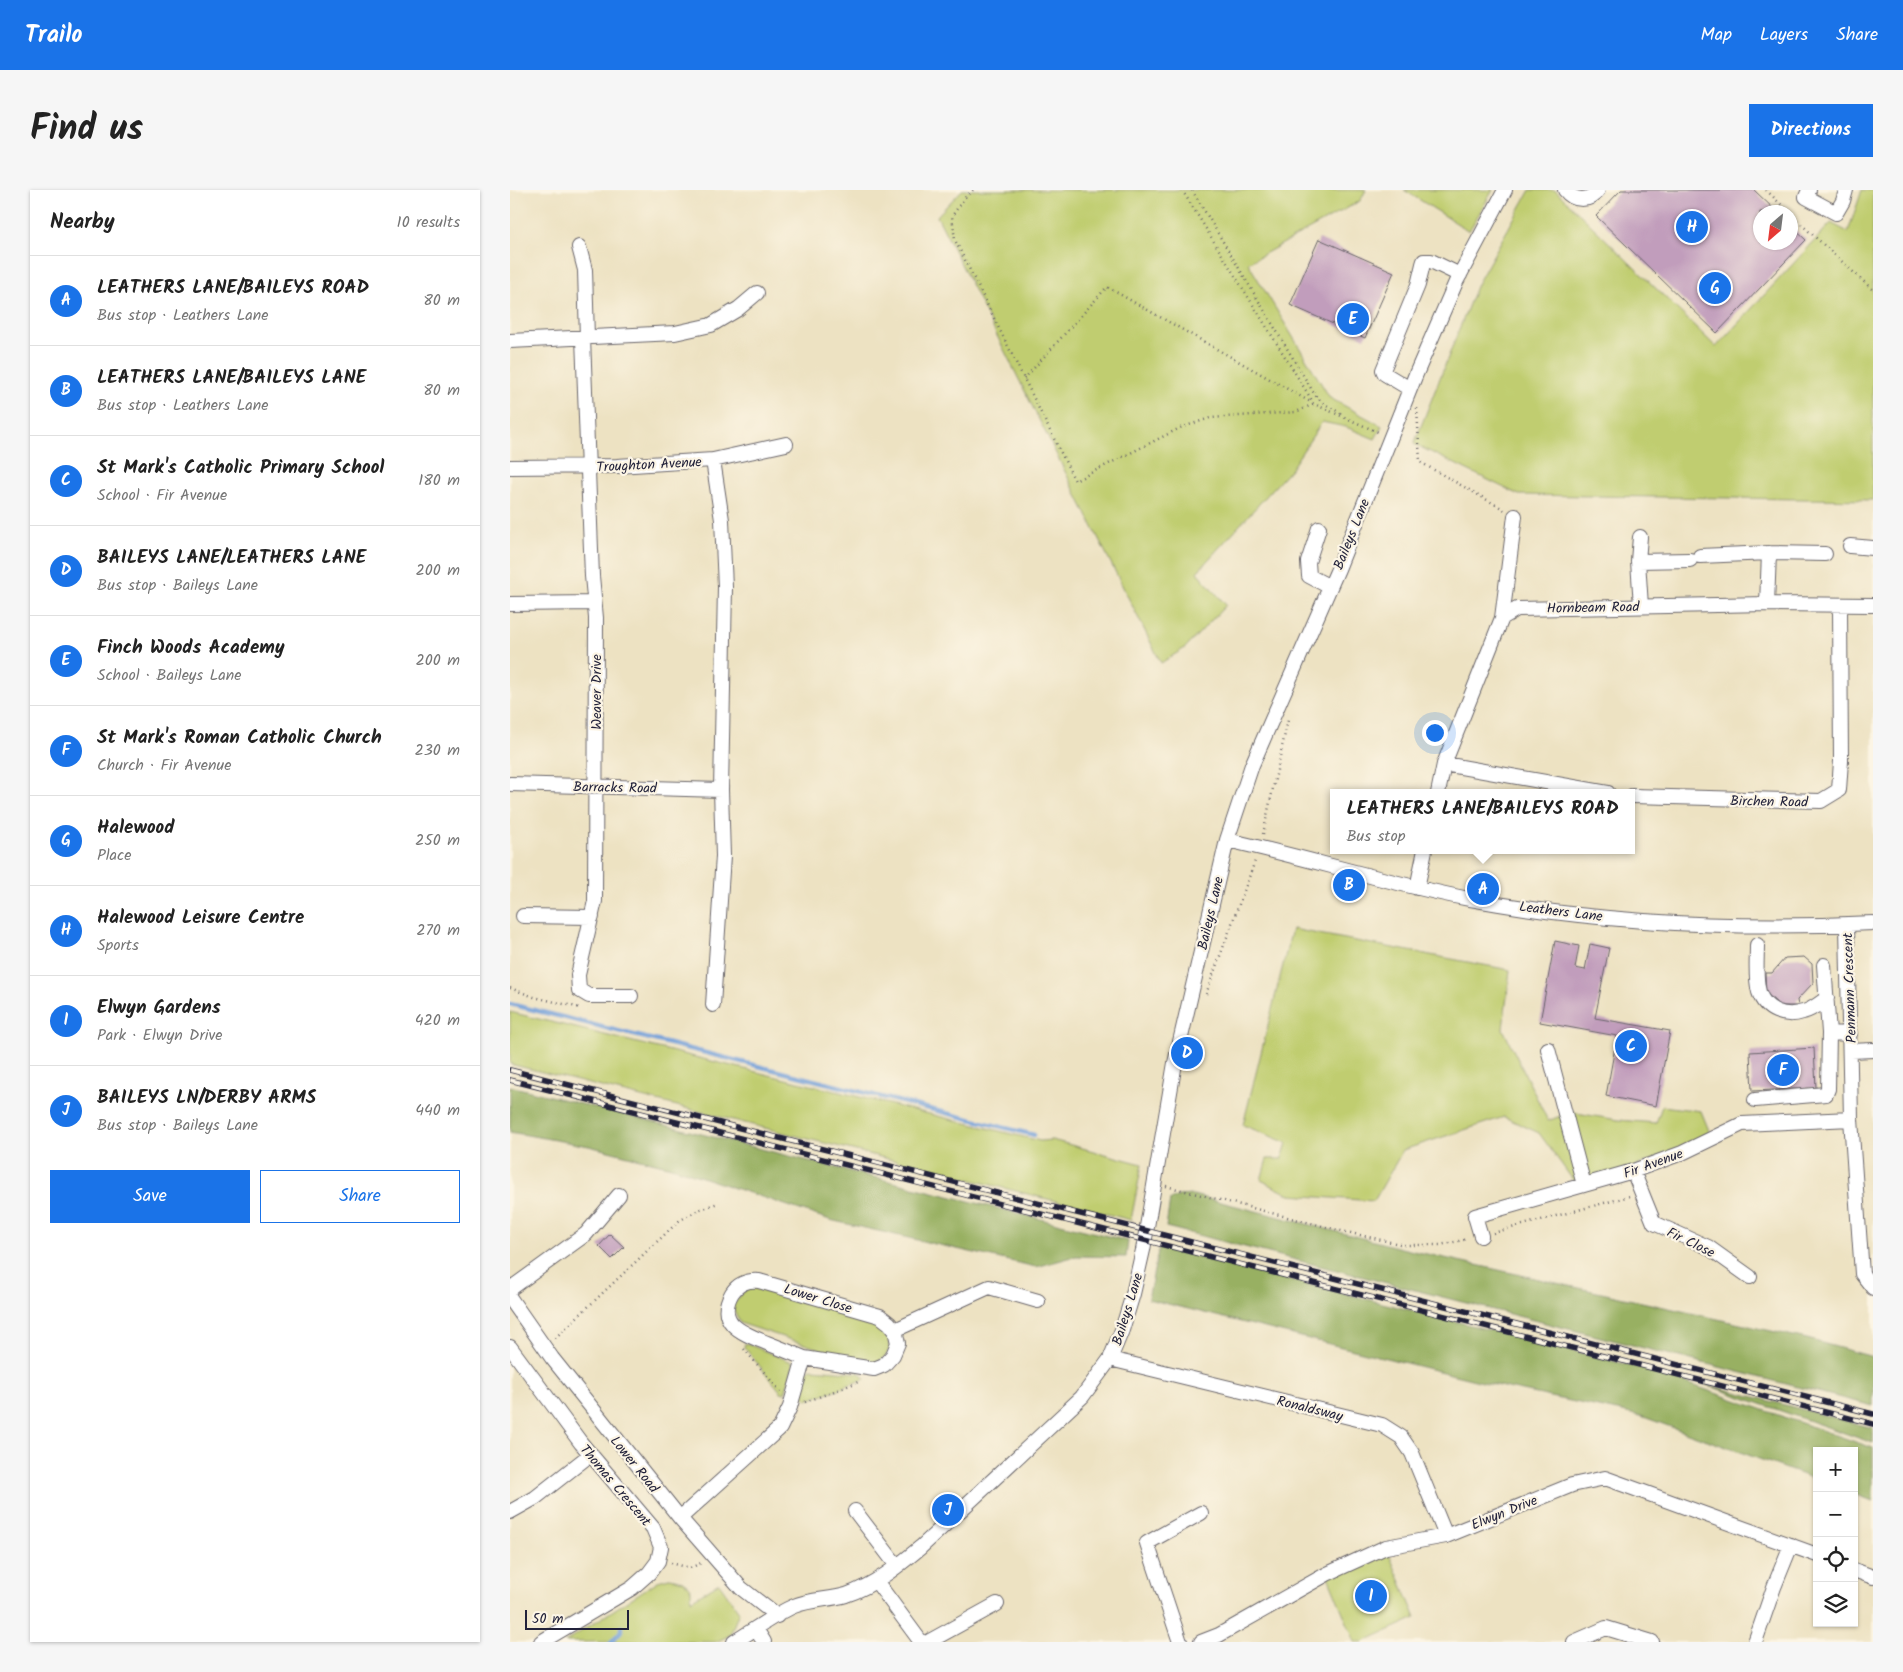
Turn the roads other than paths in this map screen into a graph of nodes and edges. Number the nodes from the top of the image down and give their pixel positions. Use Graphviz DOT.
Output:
graph roads {
  1 [pos="1505,190"];
  2 [pos="1565,190"];
  3 [pos="1598,190"];
  4 [pos="1809,190"];
  5 [pos="1846,190"];
  6 [pos="579,247"];
  7 [pos="1460,275"];
  8 [pos="757,293"];
  9 [pos="585,338"];
  10 [pos="510,341"];
  11 [pos="1410,388"];
  12 [pos="786,444"];
  13 [pos="713,460"];
  14 [pos="510,467"];
  15 [pos="588,467"];
  16 [pos="1515,516"];
  17 [pos="1319,528"];
  18 [pos="1640,537"];
  19 [pos="1850,546"];
  20 [pos="1873,548"];
  21 [pos="1769,553"];
  22 [pos="1826,554"];
  23 [pos="1638,561"];
  24 [pos="1330,587"];
  25 [pos="594,603"];
  26 [pos="510,604"];
  27 [pos="1767,604"];
  28 [pos="1840,605"];
  29 [pos="1873,605"];
  30 [pos="1641,606"];
  31 [pos="1502,618"];
  32 [pos="1444,764"];
  33 [pos="510,784"];
  34 [pos="595,787"];
  35 [pos="1439,789"];
  36 [pos="1585,789"];
  37 [pos="721,790"];
  38 [pos="1635,796"];
  39 [pos="1227,840"];
  40 [pos="1424,854"];
  41 [pos="1417,888"];
  42 [pos="522,916"];
  43 [pos="592,917"];
  44 [pos="1873,923"];
  45 [pos="1846,925"];
  46 [pos="1757,945"];
  47 [pos="1824,965"];
  48 [pos="631,996"];
  49 [pos="1827,998"];
  50 [pos="713,1005"];
  51 [pos="1828,1033"];
  52 [pos="1850,1034"];
  53 [pos="1548,1049"];
  54 [pos="1873,1050"];
  55 [pos="1851,1051"];
  56 [pos="1755,1100"];
  57 [pos="1851,1118"];
  58 [pos="1633,1171"];
  59 [pos="1584,1185"];
  60 [pos="619,1195"];
  61 [pos="1481,1236"];
  62 [pos="1750,1277"];
  63 [pos="1873,1288"];
  64 [pos="510,1289"];
  65 [pos="510,1298"];
  66 [pos="1038,1301"];
  67 [pos="896,1330"];
  68 [pos="512,1354"];
  69 [pos="804,1358"];
  70 [pos="1110,1359"];
  71 [pos="591,1454"];
  72 [pos="855,1511"];
  73 [pos="510,1512"];
  74 [pos="1202,1513"];
  75 [pos="680,1518"];
  76 [pos="1446,1536"];
  77 [pos="1791,1545"];
  78 [pos="1813,1553"];
  79 [pos="897,1566"];
  80 [pos="1858,1571"];
  81 [pos="1873,1577"];
  82 [pos="876,1582"];
  83 [pos="997,1604"];
  84 [pos="776,1616"];
  85 [pos="756,1629"];
  86 [pos="1220,1638"];
  87 [pos="542,1642"];
  88 [pos="734,1642"];
  89 [pos="764,1642"];
  90 [pos="921,1642"];
  91 [pos="928,1642"];
  92 [pos="1180,1642"];
  93 [pos="1201,1642"];
  94 [pos="1574,1642"];
  95 [pos="1652,1642"];
  96 [pos="1755,1642"];
  1 -- 7 [label="street, Baileys Lane"];
  2 -- 3 [label="street"];
  4 -- 5 [label="street"];
  6 -- 9 [label="street, Weaver Drive"];
  7 -- 11 [label="street, Baileys Lane"];
  7 -- 11 [label="street"];
  8 -- 9 [label="street"];
  9 -- 10 [label="street"];
  9 -- 15 [label="street, Weaver Drive"];
  11 -- 24 [label="street, Baileys Lane"];
  12 -- 13 [label="street, Troughton Avenue"];
  13 -- 15 [label="street, Troughton Avenue"];
  13 -- 37 [label="street"];
  14 -- 15 [label="street, Troughton Avenue"];
  15 -- 25 [label="street, Weaver Drive"];
  16 -- 31 [label="street"];
  17 -- 24 [label="street"];
  18 -- 23 [label="street"];
  19 -- 20 [label="street"];
  21 -- 22 [label="street"];
  21 -- 23 [label="street"];
  21 -- 27 [label="street"];
  23 -- 30 [label="street"];
  24 -- 39 [label="street, Baileys Lane"];
  25 -- 26 [label="street"];
  25 -- 34 [label="street, Weaver Drive"];
  27 -- 28 [label="street, Hornbeam Road"];
  27 -- 30 [label="street, Hornbeam Road"];
  28 -- 29 [label="street, Hornbeam Road"];
  28 -- 38 [label="street, Birchen Road"];
  30 -- 31 [label="street, Hornbeam Road"];
  31 -- 32 [label="street"];
  32 -- 35 [label="street"];
  32 -- 36 [label="street"];
  33 -- 34 [label="street, Barracks Road"];
  34 -- 37 [label="street, Barracks Road"];
  34 -- 43 [label="street, Weaver Drive"];
  37 -- 50 [label="street"];
  39 -- 41 [label="street, Leathers Lane"];
  39 -- 70 [label="street, Baileys Lane"];
  40 -- 41 [label="street"];
  41 -- 45 [label="street, Leathers Lane"];
  42 -- 43 [label="street"];
  43 -- 48 [label="street, Weaver Drive"];
  44 -- 45 [label="street, Leathers Lane"];
  45 -- 52 [label="street, Penmann Crescent"];
  46 -- 49 [label="street"];
  47 -- 49 [label="street"];
  49 -- 51 [label="street"];
  51 -- 52 [label="street"];
  51 -- 56 [label="street"];
  52 -- 55 [label="street, Penmann Crescent"];
  53 -- 59 [label="street"];
  54 -- 55 [label="street, Penmann Crescent"];
  55 -- 57 [label="street, Penmann Crescent"];
  57 -- 58 [label="street, Fir Avenue"];
  57 -- 63 [label="street, Penmann Crescent"];
  58 -- 59 [label="street, Fir Avenue"];
  58 -- 62 [label="street, Fir Close"];
  59 -- 61 [label="street, Fir Avenue"];
  60 -- 64 [label="street"];
  65 -- 75 [label="street, Lower Road"];
  66 -- 67 [label="street"];
  67 -- 69 [label="street, Lower Close"];
  67 -- 69 [label="street, Lower Close"];
  68 -- 71 [label="street, Thomas Crescent"];
  69 -- 75 [label="street"];
  70 -- 76 [label="street, Ronaldsway"];
  70 -- 79 [label="street, Baileys Lane"];
  71 -- 73 [label="street"];
  71 -- 87 [label="street, Thomas Crescent"];
  72 -- 79 [label="street"];
  74 -- 92 [label="street"];
  75 -- 84 [label="street, Lower Road"];
  76 -- 77 [label="street, Elwyn Drive"];
  76 -- 86 [label="street, Elwyn Drive"];
  77 -- 78 [label="street, Elwyn Drive"];
  77 -- 96 [label="street"];
  79 -- 82 [label="street, Baileys Lane"];
  80 -- 81 [label="street"];
  82 -- 84 [label="street, Baileys Lane"];
  82 -- 90 [label="street"];
  83 -- 91 [label="street"];
  84 -- 85 [label="street, Baileys Lane"];
  85 -- 88 [label="street, Baileys Lane"];
  85 -- 89 [label="street"];
  86 -- 93 [label="street, Elwyn Drive"];
  94 -- 95 [label="street"];
}
